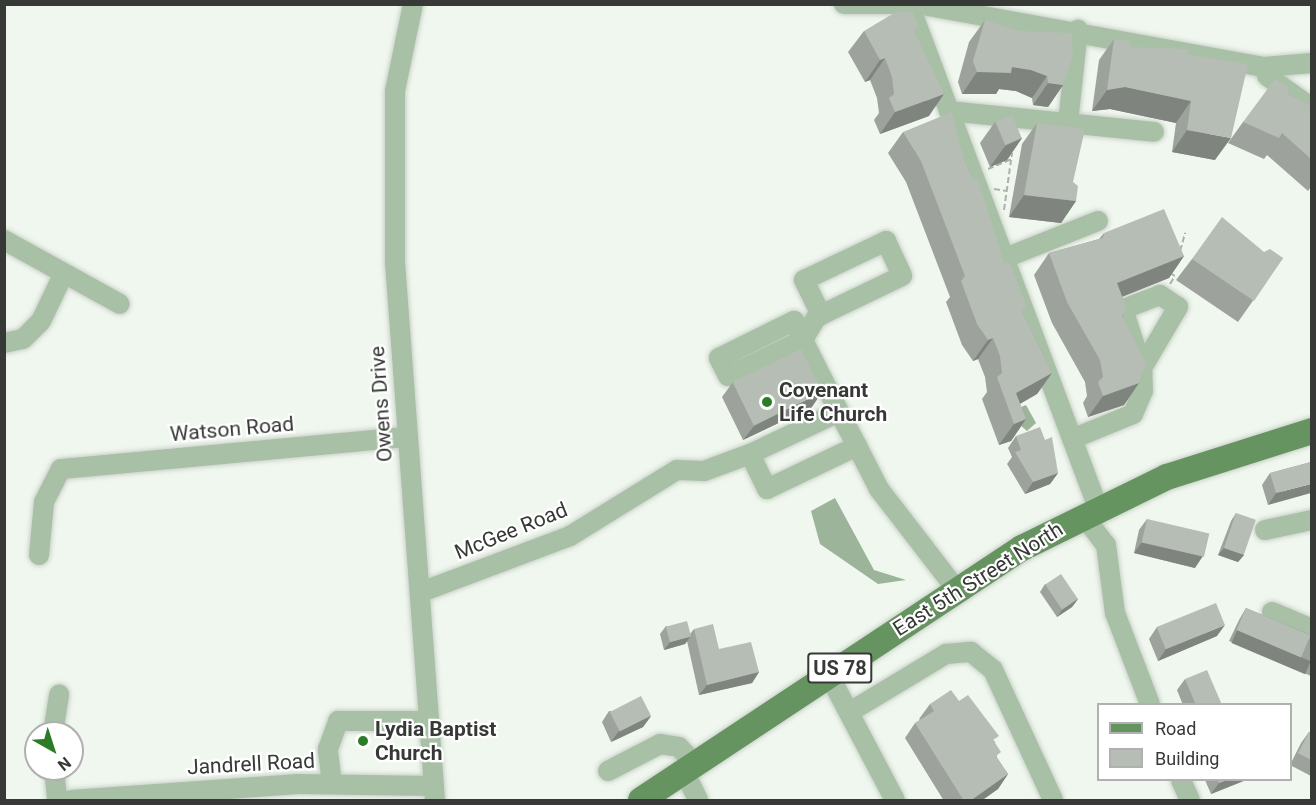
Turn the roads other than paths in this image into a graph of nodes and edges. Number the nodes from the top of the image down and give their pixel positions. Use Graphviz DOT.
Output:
graph roads {
  1 [pos="413,4"];
  2 [pos="844,4"];
  3 [pos="896,4"];
  4 [pos="909,4"];
  5 [pos="917,4"];
  6 [pos="1078,30"];
  7 [pos="1311,63"];
  8 [pos="1250,64"];
  9 [pos="1311,108"];
  10 [pos="949,111"];
  11 [pos="1068,123"];
  12 [pos="1154,132"];
  13 [pos="1098,221"];
  14 [pos="4,240"];
  15 [pos="1002,250"];
  16 [pos="63,275"];
  17 [pos="120,304"];
  18 [pos="821,315"];
  19 [pos="4,343"];
  20 [pos="1142,368"];
  21 [pos="839,412"];
  22 [pos="1311,431"];
  23 [pos="407,437"];
  24 [pos="1072,438"];
  25 [pos="857,446"];
  26 [pos="750,454"];
  27 [pos="1090,512"];
  28 [pos="1311,520"];
  29 [pos="1265,530"];
  30 [pos="39,555"];
  31 [pos="956,589"];
  32 [pos="421,592"];
  33 [pos="1272,612"];
  34 [pos="1311,629"];
  35 [pos="830,675"];
  36 [pos="59,694"];
  37 [pos="1149,703"];
  38 [pos="853,710"];
  39 [pos="55,721"];
  40 [pos="429,721"];
  41 [pos="690,767"];
  42 [pos="608,771"];
  43 [pos="55,781"];
  44 [pos="1181,781"];
  45 [pos="332,784"];
  46 [pos="434,793"];
  47 [pos="654,797"];
  48 [pos="57,801"];
  49 [pos="71,801"];
  50 [pos="698,801"];
  51 [pos="895,801"];
  52 [pos="1053,801"];
  53 [pos="1190,801"];
  1 -- 23 [label="street, Owens Drive"];
  2 -- 3 [label="street"];
  4 -- 10 [label="street"];
  5 -- 6 [label="street"];
  6 -- 8 [label="street"];
  6 -- 11 [label="street"];
  7 -- 8 [label="street"];
  8 -- 9 [label="street"];
  10 -- 11 [label="street"];
  10 -- 15 [label="street"];
  11 -- 12 [label="street"];
  13 -- 15 [label="street"];
  14 -- 16 [label="street"];
  15 -- 24 [label="street"];
  16 -- 17 [label="street"];
  16 -- 19 [label="street"];
  18 -- 18 [label="street"];
  18 -- 21 [label="street"];
  20 -- 20 [label="street"];
  20 -- 24 [label="street"];
  21 -- 25 [label="street"];
  21 -- 26 [label="street"];
  22 -- 27 [label="main road, East 5th Street North / US 78"];
  23 -- 30 [label="street, Watson Road"];
  23 -- 32 [label="street, Owens Drive"];
  24 -- 27 [label="street"];
  25 -- 26 [label="street"];
  25 -- 31 [label="street"];
  26 -- 32 [label="street, McGee Road"];
  27 -- 31 [label="main road, East 5th Street North / US 78"];
  27 -- 37 [label="street"];
  28 -- 29 [label="street"];
  31 -- 35 [label="main road, East 5th Street North / US 78"];
  32 -- 40 [label="street, Owens Drive"];
  33 -- 34 [label="street"];
  35 -- 38 [label="street"];
  35 -- 41 [label="main road, East 5th Street North / US 78"];
  36 -- 39 [label="street"];
  38 -- 51 [label="street"];
  38 -- 52 [label="street"];
  40 -- 45 [label="street"];
  40 -- 46 [label="street, Owens Drive"];
  41 -- 42 [label="street"];
  41 -- 47 [label="main road, East 5th Street North / US 78"];
  41 -- 50 [label="street"];
  43 -- 48 [label="street"];
  44 -- 53 [label="street"];
  45 -- 46 [label="street, Jandrell Road"];
  45 -- 49 [label="street, Jandrell Road"];
}
